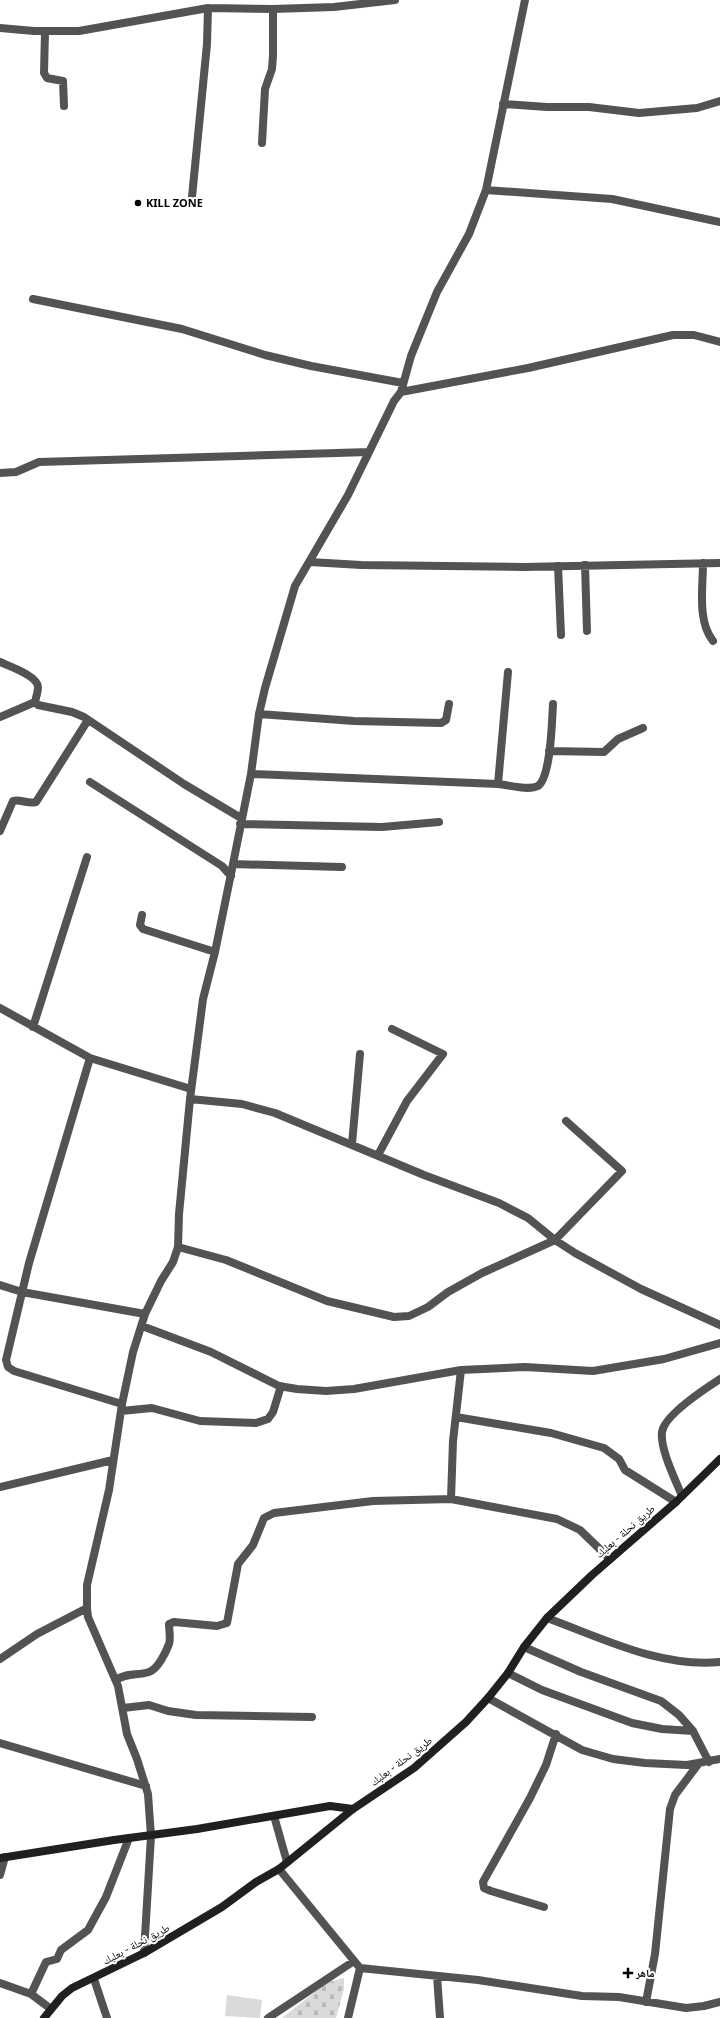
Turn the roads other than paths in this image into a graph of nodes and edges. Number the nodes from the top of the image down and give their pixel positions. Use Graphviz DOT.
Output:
graph roads {
  1 [pos="396,0"];
  2 [pos="525,0"];
  3 [pos="218,4"];
  4 [pos="208,8"];
  5 [pos="273,9"];
  6 [pos="0,28"];
  7 [pos="45,32"];
  8 [pos="720,101"];
  9 [pos="503,104"];
  10 [pos="64,106"];
  11 [pos="262,143"];
  12 [pos="486,190"];
  13 [pos="192,197"];
  14 [pos="720,222"];
  15 [pos="33,299"];
  16 [pos="720,342"];
  17 [pos="403,383"];
  18 [pos="401,392"];
  19 [pos="369,452"];
  20 [pos="0,473"];
  21 [pos="310,562"];
  22 [pos="703,563"];
  23 [pos="720,563"];
  24 [pos="585,565"];
  25 [pos="558,566"];
  26 [pos="586,631"];
  27 [pos="561,636"];
  28 [pos="713,641"];
  29 [pos="0,662"];
  30 [pos="508,672"];
  31 [pos="35,702"];
  32 [pos="449,704"];
  33 [pos="553,704"];
  34 [pos="259,714"];
  35 [pos="0,717"];
  36 [pos="88,720"];
  37 [pos="643,728"];
  38 [pos="549,751"];
  39 [pos="251,774"];
  40 [pos="90,782"];
  41 [pos="498,784"];
  42 [pos="241,821"];
  43 [pos="439,822"];
  44 [pos="0,829"];
  45 [pos="87,857"];
  46 [pos="233,864"];
  47 [pos="342,867"];
  48 [pos="231,876"];
  49 [pos="142,915"];
  50 [pos="215,952"];
  51 [pos="0,1008"];
  52 [pos="33,1027"];
  53 [pos="392,1029"];
  54 [pos="360,1054"];
  55 [pos="90,1058"];
  56 [pos="191,1089"];
  57 [pos="190,1099"];
  58 [pos="566,1121"];
  59 [pos="352,1144"];
  60 [pos="378,1155"];
  61 [pos="555,1240"];
  62 [pos="178,1247"];
  63 [pos="0,1285"];
  64 [pos="22,1292"];
  65 [pos="145,1314"];
  66 [pos="720,1325"];
  67 [pos="142,1326"];
  68 [pos="720,1343"];
  69 [pos="461,1370"];
  70 [pos="720,1379"];
  71 [pos="281,1386"];
  72 [pos="122,1408"];
  73 [pos="456,1417"];
  74 [pos="720,1459"];
  75 [pos="113,1460"];
  76 [pos="0,1486"];
  77 [pos="451,1499"];
  78 [pos="679,1499"];
  79 [pos="610,1559"];
  80 [pos="86,1608"];
  81 [pos="547,1618"];
  82 [pos="524,1647"];
  83 [pos="0,1659"];
  84 [pos="720,1662"];
  85 [pos="508,1673"];
  86 [pos="116,1680"];
  87 [pos="488,1698"];
  88 [pos="123,1708"];
  89 [pos="312,1717"];
  90 [pos="693,1731"];
  91 [pos="556,1734"];
  92 [pos="0,1743"];
  93 [pos="720,1759"];
  94 [pos="709,1762"];
  95 [pos="699,1763"];
  96 [pos="146,1786"];
  97 [pos="354,1809"];
  98 [pos="274,1816"];
  99 [pos="151,1836"];
  100 [pos="129,1838"];
  101 [pos="3,1858"];
  102 [pos="287,1862"];
  103 [pos="279,1869"];
  104 [pos="0,1875"];
  105 [pos="544,1907"];
  106 [pos="144,1953"];
  107 [pos="354,1961"];
  108 [pos="360,1968"];
  109 [pos="436,1976"];
  110 [pos="94,1979"];
  111 [pos="0,1983"];
  112 [pos="30,1994"];
  113 [pos="646,2002"];
  114 [pos="720,2002"];
  115 [pos="51,2009"];
  116 [pos="44,2018"];
  117 [pos="107,2018"];
  118 [pos="268,2018"];
  119 [pos="348,2018"];
  120 [pos="440,2018"];
  1 -- 5 [label="street"];
  2 -- 9 [label="street"];
  3 -- 4 [label="street"];
  3 -- 5 [label="street"];
  4 -- 7 [label="street"];
  4 -- 13 [label="street"];
  5 -- 11 [label="street"];
  6 -- 7 [label="street"];
  7 -- 10 [label="street"];
  8 -- 9 [label="street"];
  9 -- 12 [label="street"];
  12 -- 14 [label="street"];
  12 -- 17 [label="street"];
  15 -- 17 [label="street"];
  16 -- 18 [label="street"];
  17 -- 18 [label="street"];
  18 -- 19 [label="street"];
  19 -- 20 [label="street"];
  19 -- 21 [label="street"];
  21 -- 25 [label="street"];
  21 -- 34 [label="street"];
  22 -- 23 [label="street"];
  22 -- 24 [label="street"];
  22 -- 28 [label="street"];
  24 -- 25 [label="street"];
  24 -- 26 [label="street"];
  25 -- 27 [label="street"];
  29 -- 31 [label="street"];
  30 -- 41 [label="street"];
  31 -- 35 [label="street"];
  31 -- 36 [label="street"];
  32 -- 34 [label="street"];
  33 -- 38 [label="street"];
  34 -- 39 [label="street"];
  36 -- 42 [label="street"];
  36 -- 44 [label="street"];
  37 -- 38 [label="street"];
  38 -- 41 [label="street"];
  39 -- 41 [label="street"];
  39 -- 42 [label="street"];
  40 -- 48 [label="street"];
  42 -- 43 [label="street"];
  42 -- 46 [label="street"];
  45 -- 52 [label="street"];
  46 -- 47 [label="street"];
  46 -- 48 [label="street"];
  48 -- 50 [label="street"];
  49 -- 50 [label="street"];
  50 -- 56 [label="street"];
  51 -- 52 [label="street"];
  52 -- 55 [label="street"];
  53 -- 60 [label="street"];
  54 -- 59 [label="street"];
  55 -- 56 [label="street"];
  55 -- 64 [label="street"];
  56 -- 57 [label="street"];
  57 -- 59 [label="street"];
  57 -- 62 [label="street"];
  58 -- 61 [label="street"];
  59 -- 60 [label="street"];
  60 -- 61 [label="street"];
  61 -- 62 [label="street"];
  61 -- 66 [label="street"];
  62 -- 65 [label="street"];
  63 -- 64 [label="street"];
  64 -- 65 [label="street"];
  64 -- 72 [label="street"];
  65 -- 67 [label="street"];
  67 -- 71 [label="street"];
  67 -- 72 [label="street"];
  68 -- 69 [label="street"];
  69 -- 71 [label="street"];
  69 -- 73 [label="street"];
  70 -- 78 [label="street"];
  71 -- 72 [label="street"];
  72 -- 75 [label="street"];
  73 -- 77 [label="street"];
  73 -- 78 [label="street"];
  74 -- 78 [label="street, طريق نحلة - بعلبك"];
  75 -- 76 [label="street"];
  75 -- 80 [label="street"];
  77 -- 79 [label="street"];
  77 -- 86 [label="street"];
  78 -- 79 [label="street, طريق نحلة - بعلبك"];
  79 -- 81 [label="street, طريق نحلة - بعلبك"];
  80 -- 83 [label="street"];
  80 -- 86 [label="street"];
  81 -- 82 [label="street, طريق نحلة - بعلبك"];
  81 -- 84 [label="street"];
  82 -- 85 [label="street, طريق نحلة - بعلبك"];
  82 -- 90 [label="street"];
  85 -- 87 [label="street, طريق نحلة - بعلبك"];
  85 -- 90 [label="street"];
  86 -- 88 [label="street"];
  87 -- 91 [label="street"];
  87 -- 97 [label="street, طريق نحلة - بعلبك"];
  88 -- 89 [label="street"];
  88 -- 96 [label="street"];
  90 -- 94 [label="street"];
  91 -- 95 [label="street"];
  91 -- 105 [label="street"];
  92 -- 96 [label="street"];
  93 -- 94 [label="street"];
  94 -- 95 [label="street"];
  95 -- 113 [label="street"];
  96 -- 99 [label="street"];
  97 -- 98 [label="street"];
  97 -- 102 [label="street, طريق نحلة - بعلبك"];
  98 -- 99 [label="street"];
  98 -- 102 [label="street"];
  99 -- 100 [label="street"];
  99 -- 106 [label="street"];
  100 -- 101 [label="street"];
  100 -- 112 [label="street"];
  101 -- 104 [label="street"];
  102 -- 103 [label="street, طريق نحلة - بعلبك"];
  103 -- 106 [label="street, طريق نحلة - بعلبك"];
  103 -- 107 [label="street"];
  106 -- 110 [label="street, طريق نحلة - بعلبك"];
  107 -- 108 [label="street"];
  107 -- 118 [label="street"];
  108 -- 109 [label="street"];
  108 -- 119 [label="street"];
  109 -- 113 [label="street"];
  109 -- 120 [label="street"];
  110 -- 115 [label="street, طريق نحلة - بعلبك"];
  110 -- 117 [label="street"];
  111 -- 112 [label="street"];
  112 -- 115 [label="street"];
  113 -- 114 [label="street"];
  115 -- 116 [label="street, طريق نحلة - بعلبك"];
}
